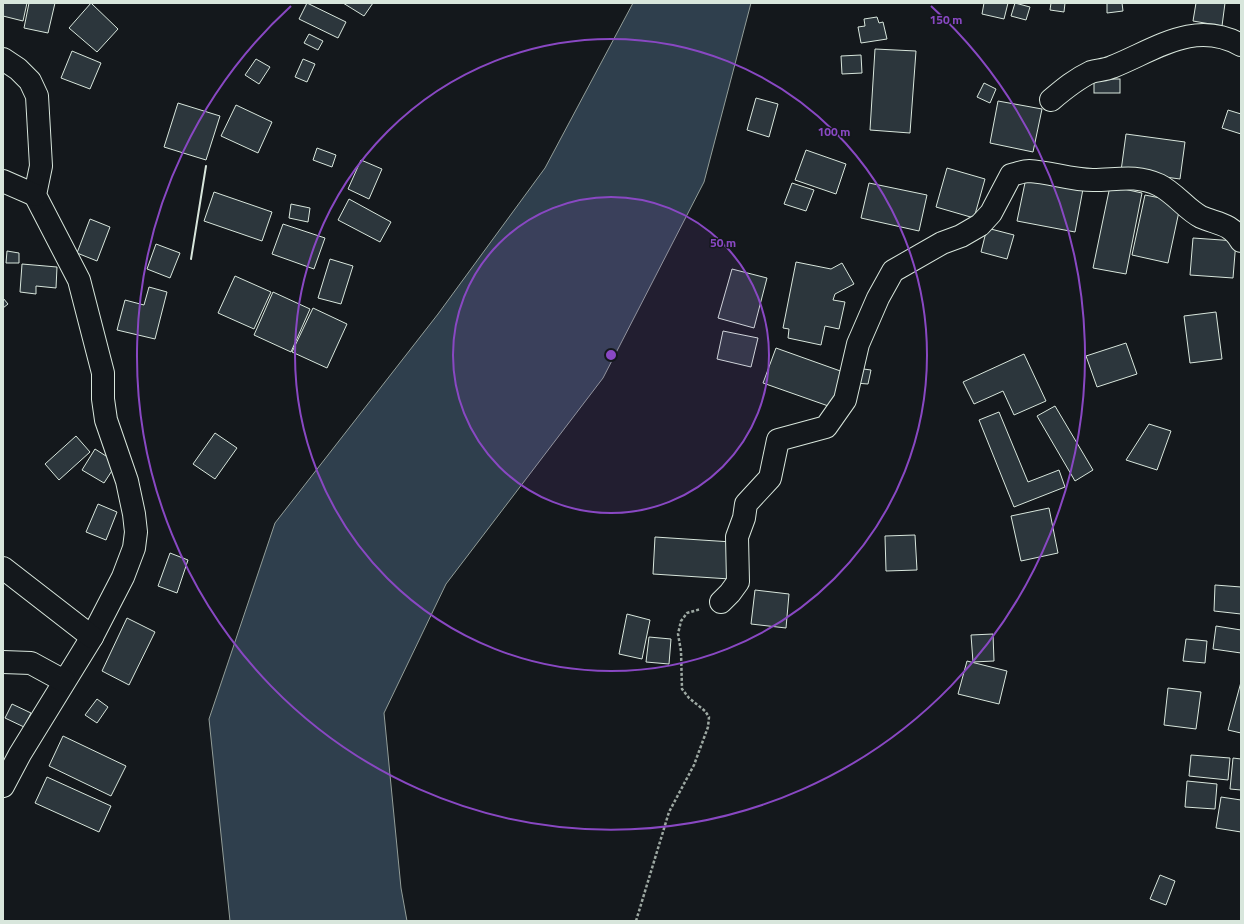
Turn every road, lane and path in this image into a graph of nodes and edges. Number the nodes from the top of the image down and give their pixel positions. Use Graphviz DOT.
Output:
graph roads {
  1 [pos="1241,45"];
  2 [pos="3,59"];
  3 [pos="1051,100"];
  4 [pos="3,181"];
  5 [pos="35,195"];
  6 [pos="1241,241"];
  7 [pos="3,568"];
  8 [pos="721,602"];
  9 [pos="92,637"];
  10 [pos="3,662"];
  11 [pos="64,681"];
  12 [pos="3,786"];
  13 [pos="636,921"];
  1 -- 3 [label="street"];
  2 -- 5 [label="street"];
  4 -- 5 [label="street"];
  5 -- 9 [label="street"];
  6 -- 8 [label="street"];
  7 -- 9 [label="street"];
  8 -- 13 [label="path"];
  9 -- 11 [label="street"];
  10 -- 11 [label="street"];
  11 -- 12 [label="street"];
}
